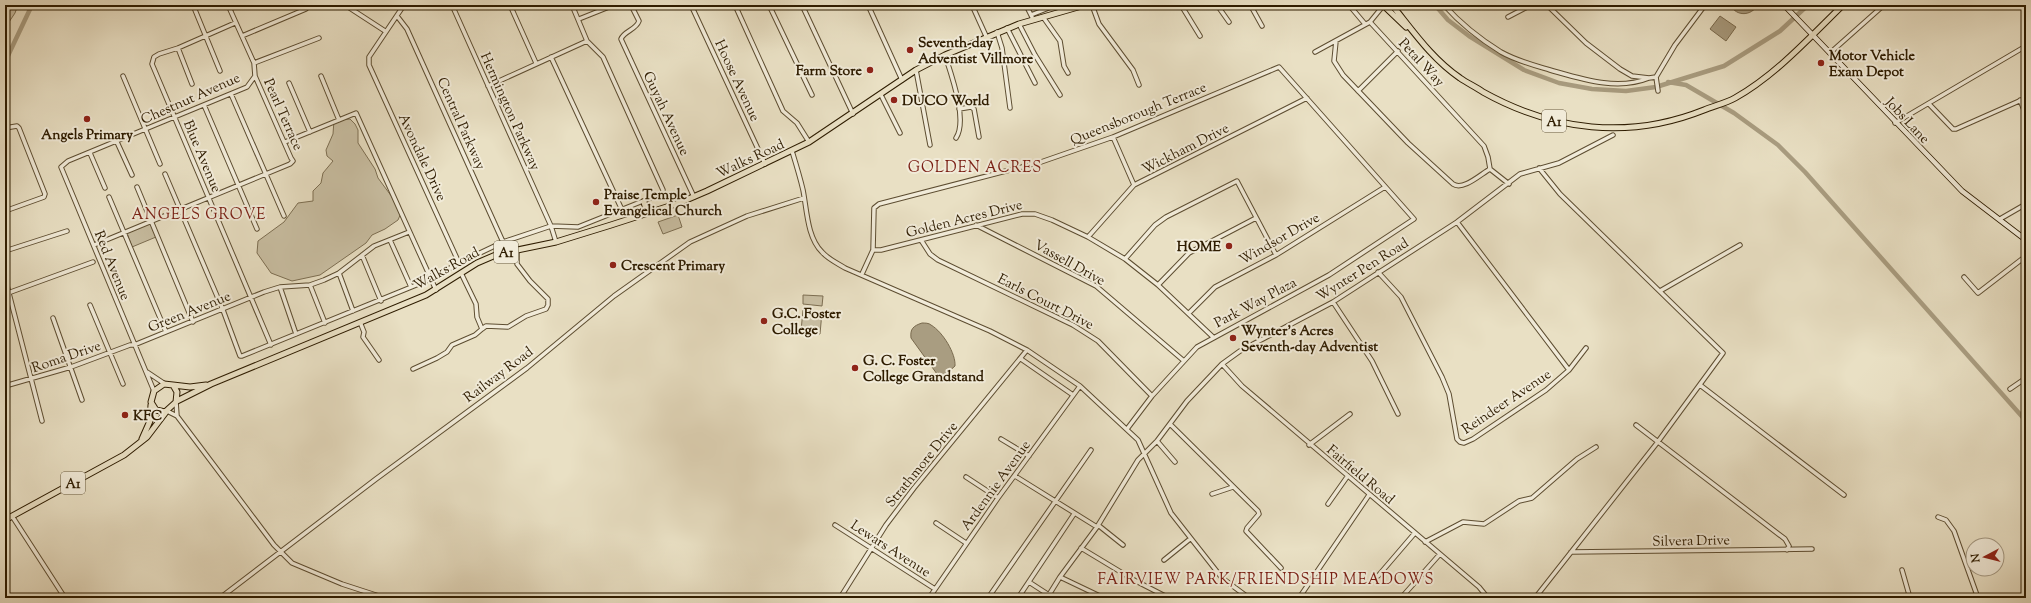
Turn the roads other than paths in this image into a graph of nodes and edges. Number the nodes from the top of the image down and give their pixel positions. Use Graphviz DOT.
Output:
graph roads {
  1 [pos="193,5"];
  2 [pos="238,5"];
  3 [pos="345,5"];
  4 [pos="404,5"];
  5 [pos="452,5"];
  6 [pos="510,5"];
  7 [pos="572,5"];
  8 [pos="614,5"];
  9 [pos="638,5"];
  10 [pos="691,5"];
  11 [pos="735,5"];
  12 [pos="769,5"];
  13 [pos="802,5"];
  14 [pos="868,5"];
  15 [pos="972,5"];
  16 [pos="1026,5"];
  17 [pos="1056,5"];
  18 [pos="1085,5"];
  19 [pos="1092,5"];
  20 [pos="1181,5"];
  21 [pos="1217,5"];
  22 [pos="1248,5"];
  23 [pos="1349,5"];
  24 [pos="1383,5"];
  25 [pos="1392,5"];
  26 [pos="1444,5"];
  27 [pos="1531,5"];
  28 [pos="1705,5"];
  29 [pos="1784,5"];
  30 [pos="1843,5"];
  31 [pos="1884,5"];
  32 [pos="632,6"];
  33 [pos="1548,6"];
  34 [pos="229,7"];
  35 [pos="306,9"];
  36 [pos="397,16"];
  37 [pos="1032,17"];
  38 [pos="1043,17"];
  39 [pos="1508,17"];
  40 [pos="578,19"];
  41 [pos="1229,22"];
  42 [pos="1370,22"];
  43 [pos="235,23"];
  44 [pos="1019,24"];
  45 [pos="1365,24"];
  46 [pos="1262,26"];
  47 [pos="1007,28"];
  48 [pos="385,31"];
  49 [pos="997,32"];
  50 [pos="1813,35"];
  51 [pos="206,36"];
  52 [pos="242,36"];
  53 [pos="986,36"];
  54 [pos="1200,36"];
  55 [pos="1417,37"];
  56 [pos="319,38"];
  57 [pos="587,41"];
  58 [pos="1336,41"];
  59 [pos="2026,46"];
  60 [pos="178,48"];
  61 [pos="1398,51"];
  62 [pos="1315,52"];
  63 [pos="1830,53"];
  64 [pos="945,55"];
  65 [pos="551,57"];
  66 [pos="254,63"];
  67 [pos="536,64"];
  68 [pos="916,70"];
  69 [pos="220,71"];
  70 [pos="1068,74"];
  71 [pos="124,76"];
  72 [pos="255,76"];
  73 [pos="322,76"];
  74 [pos="1649,78"];
  75 [pos="1656,78"];
  76 [pos="902,80"];
  77 [pos="289,83"];
  78 [pos="1035,83"];
  79 [pos="192,84"];
  80 [pos="1139,85"];
  81 [pos="488,86"];
  82 [pos="1358,91"];
  83 [pos="1658,91"];
  84 [pos="231,94"];
  85 [pos="881,95"];
  86 [pos="1060,95"];
  87 [pos="812,96"];
  88 [pos="1307,98"];
  89 [pos="2026,98"];
  90 [pos="2020,100"];
  91 [pos="1929,104"];
  92 [pos="204,105"];
  93 [pos="1010,108"];
  94 [pos="959,109"];
  95 [pos="853,114"];
  96 [pos="2026,114"];
  97 [pos="175,118"];
  98 [pos="339,120"];
  99 [pos="1895,123"];
  100 [pos="5,128"];
  101 [pos="146,130"];
  102 [pos="310,132"];
  103 [pos="900,134"];
  104 [pos="1613,135"];
  105 [pos="979,137"];
  106 [pos="1113,137"];
  107 [pos="956,138"];
  108 [pos="117,142"];
  109 [pos="285,142"];
  110 [pos="809,142"];
  111 [pos="930,144"];
  112 [pos="792,151"];
  113 [pos="90,153"];
  114 [pos="160,164"];
  115 [pos="765,164"];
  116 [pos="61,167"];
  117 [pos="1539,168"];
  118 [pos="1490,169"];
  119 [pos="266,173"];
  120 [pos="165,174"];
  121 [pos="132,175"];
  122 [pos="238,184"];
  123 [pos="1510,184"];
  124 [pos="1134,185"];
  125 [pos="137,187"];
  126 [pos="1385,187"];
  127 [pos="105,188"];
  128 [pos="109,197"];
  129 [pos="208,197"];
  130 [pos="694,197"];
  131 [pos="804,198"];
  132 [pos="644,202"];
  133 [pos="2026,204"];
  134 [pos="180,209"];
  135 [pos="622,210"];
  136 [pos="5,211"];
  137 [pos="647,213"];
  138 [pos="284,216"];
  139 [pos="1256,218"];
  140 [pos="1414,219"];
  141 [pos="2000,219"];
  142 [pos="150,221"];
  143 [pos="1457,222"];
  144 [pos="976,225"];
  145 [pos="551,226"];
  146 [pos="257,229"];
  147 [pos="67,231"];
  148 [pos="124,232"];
  149 [pos="409,232"];
  150 [pos="1088,237"];
  151 [pos="390,240"];
  152 [pos="920,240"];
  153 [pos="2026,240"];
  154 [pos="503,242"];
  155 [pos="556,242"];
  156 [pos="94,245"];
  157 [pos="1740,245"];
  158 [pos="517,249"];
  159 [pos="873,250"];
  160 [pos="5,251"];
  161 [pos="362,255"];
  162 [pos="1276,255"];
  163 [pos="2026,256"];
  164 [pos="1125,259"];
  165 [pos="93,262"];
  166 [pos="459,263"];
  167 [pos="1378,272"];
  168 [pos="338,273"];
  169 [pos="462,273"];
  170 [pos="862,274"];
  171 [pos="1964,277"];
  172 [pos="5,278"];
  173 [pos="431,279"];
  174 [pos="310,285"];
  175 [pos="1158,285"];
  176 [pos="280,287"];
  177 [pos="411,287"];
  178 [pos="436,290"];
  179 [pos="1660,291"];
  180 [pos="8,293"];
  181 [pos="251,298"];
  182 [pos="381,300"];
  183 [pos="1333,302"];
  184 [pos="90,304"];
  185 [pos="222,310"];
  186 [pos="353,311"];
  187 [pos="1189,313"];
  188 [pos="53,318"];
  189 [pos="193,322"];
  190 [pos="360,322"];
  191 [pos="325,323"];
  192 [pos="482,329"];
  193 [pos="166,332"];
  194 [pos="296,334"];
  195 [pos="1213,337"];
  196 [pos="271,344"];
  197 [pos="134,345"];
  198 [pos="1586,348"];
  199 [pos="1027,350"];
  200 [pos="110,352"];
  201 [pos="1021,359"];
  202 [pos="378,360"];
  203 [pos="1184,361"];
  204 [pos="1222,364"];
  205 [pos="71,367"];
  206 [pos="413,369"];
  207 [pos="1569,370"];
  208 [pos="146,371"];
  209 [pos="2026,378"];
  210 [pos="30,380"];
  211 [pos="123,384"];
  212 [pos="166,384"];
  213 [pos="211,384"];
  214 [pos="173,385"];
  215 [pos="1700,385"];
  216 [pos="5,386"];
  217 [pos="1080,386"];
  218 [pos="2010,389"];
  219 [pos="154,391"];
  220 [pos="1073,395"];
  221 [pos="1152,396"];
  222 [pos="82,400"];
  223 [pos="176,402"];
  224 [pos="151,404"];
  225 [pos="167,411"];
  226 [pos="1350,414"];
  227 [pos="1398,414"];
  228 [pos="177,416"];
  229 [pos="42,421"];
  230 [pos="1171,425"];
  231 [pos="1636,425"];
  232 [pos="1127,429"];
  233 [pos="1001,439"];
  234 [pos="1157,441"];
  235 [pos="1657,443"];
  236 [pos="139,444"];
  237 [pos="1309,444"];
  238 [pos="1596,447"];
  239 [pos="1091,450"];
  240 [pos="1145,451"];
  241 [pos="1029,456"];
  242 [pos="1175,462"];
  243 [pos="1015,476"];
  244 [pos="1347,477"];
  245 [pos="966,478"];
  246 [pos="1233,487"];
  247 [pos="1212,494"];
  248 [pos="1369,495"];
  249 [pos="1844,495"];
  250 [pos="998,498"];
  251 [pos="1055,502"];
  252 [pos="1328,504"];
  253 [pos="1074,514"];
  254 [pos="12,516"];
  255 [pos="1938,517"];
  256 [pos="5,520"];
  257 [pos="936,523"];
  258 [pos="835,525"];
  259 [pos="1097,526"];
  260 [pos="1414,534"];
  261 [pos="1190,540"];
  262 [pos="1425,542"];
  263 [pos="966,543"];
  264 [pos="1123,545"];
  265 [pos="872,548"];
  266 [pos="1081,548"];
  267 [pos="1812,549"];
  268 [pos="1787,550"];
  269 [pos="280,552"];
  270 [pos="1571,552"];
  271 [pos="1440,554"];
  272 [pos="1164,560"];
  273 [pos="1281,568"];
  274 [pos="1902,570"];
  275 [pos="1378,576"];
  276 [pos="1060,577"];
  277 [pos="1029,582"];
  278 [pos="935,589"];
  279 [pos="1048,596"];
  280 [pos="65,598"];
  281 [pos="220,598"];
  282 [pos="385,598"];
  283 [pos="840,598"];
  284 [pos="929,598"];
  285 [pos="988,598"];
  286 [pos="1018,598"];
  287 [pos="1104,598"];
  288 [pos="1169,598"];
  289 [pos="1249,598"];
  290 [pos="1300,598"];
  291 [pos="1401,598"];
  292 [pos="1488,598"];
  293 [pos="1535,598"];
  294 [pos="1910,598"];
  295 [pos="1978,598"];
  1 -- 51 [label="street"];
  2 -- 34 [label="street"];
  3 -- 48 [label="street"];
  4 -- 36 [label="street"];
  5 -- 81 [label="street, Hermington Parkway"];
  6 -- 67 [label="street"];
  7 -- 40 [label="street"];
  8 -- 40 [label="street"];
  9 -- 32 [label="street"];
  10 -- 115 [label="street, Hoose Avenue"];
  11 -- 110 [label="street"];
  12 -- 87 [label="street"];
  13 -- 95 [label="street"];
  14 -- 76 [label="street"];
  15 -- 53 [label="street"];
  16 -- 37 [label="street"];
  17 -- 37 [label="street"];
  18 -- 38 [label="main road, Walks Road / A1"];
  19 -- 80 [label="street"];
  20 -- 54 [label="street"];
  21 -- 41 [label="street"];
  22 -- 46 [label="street"];
  23 -- 45 [label="street"];
  24 -- 42 [label="street"];
  24 -- 55 [label="main road, A1"];
  25 -- 55 [label="main road, A1"];
  26 -- 74 [label="street"];
  27 -- 39 [label="street"];
  28 -- 75 [label="street"];
  29 -- 50 [label="street, Jobs Lane"];
  30 -- 50 [label="main road, A1"];
  31 -- 63 [label="street"];
  32 -- 130 [label="street, Guyah Avenue"];
  33 -- 74 [label="street"];
  34 -- 43 [label="street, Chestnut Avenue"];
  35 -- 52 [label="street"];
  36 -- 48 [label="street"];
  36 -- 154 [label="street, Central Parkway"];
  37 -- 38 [label="main road, Walks Road / A1"];
  37 -- 44 [label="main road, Walks Road / A1"];
  38 -- 70 [label="street"];
  40 -- 57 [label="street"];
  42 -- 45 [label="street"];
  42 -- 61 [label="street, Petal Way"];
  43 -- 51 [label="street, Blue Avenue"];
  43 -- 52 [label="street, Chestnut Avenue"];
  44 -- 47 [label="main road, Walks Road / A1"];
  44 -- 86 [label="street"];
  45 -- 58 [label="street"];
  47 -- 49 [label="main road, Walks Road / A1"];
  47 -- 78 [label="street"];
  48 -- 166 [label="street, Avondale Drive"];
  49 -- 53 [label="main road, Walks Road / A1"];
  49 -- 93 [label="street"];
  50 -- 55 [label="main road, A1"];
  50 -- 63 [label="street, Jobs Lane"];
  51 -- 60 [label="street, Blue Avenue"];
  51 -- 69 [label="street"];
  52 -- 66 [label="street, Chestnut Avenue"];
  53 -- 64 [label="main road, Walks Road / A1"];
  56 -- 66 [label="street"];
  57 -- 65 [label="street"];
  57 -- 132 [label="street"];
  58 -- 62 [label="street"];
  58 -- 82 [label="street"];
  59 -- 91 [label="street"];
  60 -- 79 [label="street"];
  60 -- 97 [label="street, Blue Avenue"];
  61 -- 82 [label="street"];
  61 -- 118 [label="street, Petal Way"];
  63 -- 99 [label="street, Jobs Lane"];
  64 -- 68 [label="main road, Walks Road / A1"];
  64 -- 94 [label="street"];
  65 -- 67 [label="street"];
  65 -- 135 [label="street"];
  66 -- 72 [label="street, Chestnut Avenue"];
  67 -- 81 [label="street"];
  68 -- 76 [label="main road, Walks Road / A1"];
  68 -- 111 [label="street"];
  71 -- 101 [label="street"];
  72 -- 84 [label="street, Chestnut Avenue"];
  72 -- 109 [label="street, Pearl Terrace"];
  73 -- 98 [label="street"];
  74 -- 75 [label="street"];
  75 -- 83 [label="street"];
  76 -- 85 [label="main road, Walks Road / A1"];
  77 -- 102 [label="street"];
  81 -- 145 [label="street, Hermington Parkway"];
  82 -- 118 [label="street"];
  84 -- 92 [label="street, Chestnut Avenue"];
  84 -- 119 [label="street"];
  85 -- 95 [label="main road, Walks Road / A1"];
  85 -- 103 [label="street"];
  88 -- 106 [label="street, Queensborough Terrace"];
  88 -- 124 [label="street, Wickham Drive"];
  88 -- 126 [label="street, Queensborough Terrace"];
  89 -- 90 [label="street"];
  90 -- 91 [label="street"];
  90 -- 96 [label="street"];
  91 -- 99 [label="street"];
  92 -- 97 [label="street, Chestnut Avenue"];
  92 -- 122 [label="street"];
  94 -- 105 [label="street"];
  94 -- 107 [label="street"];
  95 -- 110 [label="main road, Walks Road / A1"];
  97 -- 101 [label="street, Chestnut Avenue"];
  97 -- 129 [label="street, Blue Avenue"];
  98 -- 102 [label="street"];
  98 -- 149 [label="street"];
  99 -- 141 [label="street, Jobs Lane"];
  100 -- 136 [label="street"];
  101 -- 108 [label="street, Chestnut Avenue"];
  101 -- 114 [label="street"];
  102 -- 109 [label="street"];
  104 -- 117 [label="street, Wynter Pen Road"];
  106 -- 124 [label="street"];
  106 -- 159 [label="street, Queensborough Terrace"];
  108 -- 113 [label="street, Chestnut Avenue"];
  108 -- 121 [label="street"];
  109 -- 119 [label="street, Pearl Terrace"];
  110 -- 112 [label="main road, Walks Road / A1"];
  112 -- 115 [label="main road, Walks Road / A1"];
  112 -- 131 [label="street"];
  113 -- 116 [label="street, Chestnut Avenue"];
  113 -- 127 [label="street"];
  115 -- 130 [label="main road, Walks Road / A1"];
  116 -- 156 [label="street, Red Avenue"];
  117 -- 123 [label="street, Wynter Pen Road"];
  117 -- 179 [label="street"];
  118 -- 123 [label="street"];
  119 -- 122 [label="street"];
  119 -- 138 [label="street"];
  120 -- 134 [label="street"];
  122 -- 129 [label="street"];
  122 -- 146 [label="street"];
  123 -- 143 [label="street, Wynter Pen Road"];
  124 -- 150 [label="street, Wickham Drive"];
  125 -- 142 [label="street"];
  126 -- 140 [label="street, Queensborough Terrace"];
  126 -- 162 [label="street, Windsor Drive"];
  128 -- 148 [label="street"];
  129 -- 134 [label="street"];
  129 -- 181 [label="street, Blue Avenue"];
  130 -- 137 [label="main road, Walks Road / A1"];
  131 -- 170 [label="street"];
  131 -- 269 [label="street, Railway Road"];
  132 -- 135 [label="street"];
  132 -- 137 [label="main road"];
  133 -- 141 [label="street"];
  134 -- 142 [label="street"];
  134 -- 185 [label="street"];
  135 -- 145 [label="street"];
  137 -- 155 [label="main road, Walks Road / A1"];
  139 -- 162 [label="street"];
  139 -- 164 [label="street"];
  139 -- 175 [label="street"];
  140 -- 195 [label="street, Park Way Plaza"];
  141 -- 153 [label="street, Jobs Lane"];
  142 -- 148 [label="street"];
  142 -- 189 [label="street"];
  143 -- 167 [label="street, Wynter Pen Road"];
  143 -- 207 [label="street, Reindeer Avenue"];
  144 -- 150 [label="street, Golden Acres Drive"];
  144 -- 152 [label="street, Golden Acres Drive"];
  144 -- 203 [label="street, Vassell Drive"];
  145 -- 154 [label="street"];
  145 -- 155 [label="street, Hermington Parkway"];
  147 -- 160 [label="street"];
  148 -- 156 [label="street"];
  148 -- 193 [label="street"];
  149 -- 151 [label="street, Green Avenue"];
  149 -- 173 [label="street"];
  150 -- 164 [label="street, Golden Acres Drive"];
  151 -- 161 [label="street, Green Avenue"];
  151 -- 177 [label="street"];
  152 -- 159 [label="street, Golden Acres Drive"];
  152 -- 221 [label="street, Earls Court Drive"];
  154 -- 166 [label="street"];
  155 -- 158 [label="main road, Walks Road / A1"];
  156 -- 197 [label="street, Red Avenue"];
  157 -- 179 [label="street"];
  158 -- 169 [label="main road, Walks Road / A1"];
  158 -- 192 [label="street"];
  159 -- 170 [label="street, Queensborough Terrace"];
  161 -- 168 [label="street, Green Avenue"];
  161 -- 182 [label="street"];
  162 -- 187 [label="street, Windsor Drive"];
  163 -- 171 [label="street"];
  164 -- 175 [label="street, Golden Acres Drive"];
  165 -- 180 [label="street"];
  166 -- 173 [label="street"];
  167 -- 183 [label="street, Wynter Pen Road"];
  167 -- 207 [label="street, Reindeer Avenue"];
  168 -- 174 [label="street, Green Avenue"];
  168 -- 186 [label="street"];
  169 -- 178 [label="main road, Walks Road / A1"];
  169 -- 192 [label="street"];
  170 -- 199 [label="street"];
  172 -- 180 [label="street"];
  173 -- 177 [label="street"];
  173 -- 178 [label="street"];
  174 -- 176 [label="street, Green Avenue"];
  174 -- 191 [label="street"];
  175 -- 187 [label="street, Golden Acres Drive"];
  176 -- 181 [label="street, Green Avenue"];
  176 -- 194 [label="street"];
  177 -- 182 [label="street"];
  178 -- 190 [label="main road, Walks Road / A1"];
  179 -- 215 [label="street"];
  180 -- 210 [label="street"];
  181 -- 185 [label="street, Green Avenue"];
  181 -- 196 [label="street, Blue Avenue"];
  182 -- 186 [label="street"];
  183 -- 204 [label="street, Wynter Pen Road"];
  183 -- 227 [label="street"];
  184 -- 200 [label="street"];
  185 -- 189 [label="street, Green Avenue"];
  185 -- 196 [label="street"];
  186 -- 191 [label="street"];
  187 -- 195 [label="street, Golden Acres Drive"];
  188 -- 205 [label="street"];
  189 -- 193 [label="street, Green Avenue"];
  190 -- 202 [label="street"];
  190 -- 213 [label="main road, Walks Road / A1"];
  191 -- 194 [label="street"];
  192 -- 206 [label="street"];
  193 -- 197 [label="street, Green Avenue"];
  194 -- 196 [label="street"];
  195 -- 203 [label="street, Park Way Plaza"];
  197 -- 200 [label="street, Roma Drive"];
  197 -- 208 [label="street, Red Avenue"];
  198 -- 207 [label="street"];
  199 -- 201 [label="street, Strathmore Drive"];
  199 -- 217 [label="street"];
  200 -- 205 [label="street, Roma Drive"];
  200 -- 211 [label="street"];
  201 -- 220 [label="street"];
  201 -- 265 [label="street, Strathmore Drive"];
  203 -- 221 [label="street, Park Way Plaza"];
  204 -- 230 [label="street, Wynter Pen Road"];
  204 -- 237 [label="street, Fairfield Road"];
  205 -- 210 [label="street, Roma Drive"];
  205 -- 222 [label="street"];
  208 -- 212 [label="street"];
  208 -- 219 [label="street, Red Avenue"];
  209 -- 218 [label="street"];
  210 -- 216 [label="street, Roma Drive"];
  210 -- 229 [label="street"];
  212 -- 214 [label="main road"];
  212 -- 219 [label="main road"];
  213 -- 214 [label="main road, Walks Road / A1"];
  213 -- 223 [label="main road, Walks Road / A1"];
  214 -- 223 [label="main road"];
  215 -- 235 [label="street"];
  215 -- 249 [label="street"];
  217 -- 220 [label="street, Ardennie Avenue"];
  217 -- 232 [label="street"];
  219 -- 224 [label="main road"];
  220 -- 241 [label="street, Ardennie Avenue"];
  221 -- 232 [label="street, Park Way Plaza"];
  223 -- 225 [label="main road"];
  223 -- 228 [label="street"];
  224 -- 225 [label="main road"];
  224 -- 236 [label="main road, A1"];
  225 -- 228 [label="street"];
  225 -- 236 [label="main road, A1"];
  226 -- 237 [label="street"];
  228 -- 269 [label="street"];
  230 -- 234 [label="street, Wynter Pen Road"];
  230 -- 246 [label="street"];
  231 -- 235 [label="street"];
  232 -- 240 [label="street"];
  233 -- 241 [label="street"];
  234 -- 240 [label="street, Wynter Pen Road"];
  234 -- 242 [label="street"];
  235 -- 268 [label="street"];
  235 -- 270 [label="street"];
  236 -- 254 [label="main road, A1"];
  237 -- 244 [label="street, Fairfield Road"];
  238 -- 262 [label="street"];
  239 -- 251 [label="street"];
  240 -- 259 [label="street, Wynter Pen Road"];
  240 -- 261 [label="street"];
  241 -- 243 [label="street, Ardennie Avenue"];
  243 -- 250 [label="street, Ardennie Avenue"];
  243 -- 251 [label="street"];
  244 -- 248 [label="street, Fairfield Road"];
  244 -- 252 [label="street"];
  245 -- 250 [label="street"];
  246 -- 247 [label="street"];
  246 -- 273 [label="street"];
  248 -- 260 [label="street, Fairfield Road"];
  248 -- 290 [label="street"];
  250 -- 263 [label="street, Ardennie Avenue"];
  251 -- 253 [label="street"];
  251 -- 285 [label="street"];
  253 -- 259 [label="street"];
  253 -- 277 [label="street"];
  254 -- 256 [label="main road, A1"];
  254 -- 280 [label="street"];
  255 -- 295 [label="street"];
  257 -- 263 [label="street"];
  258 -- 265 [label="street, Lewars Avenue"];
  259 -- 264 [label="street"];
  259 -- 266 [label="street, Wynter Pen Road"];
  260 -- 262 [label="street, Fairfield Road"];
  260 -- 275 [label="street"];
  261 -- 272 [label="street"];
  261 -- 289 [label="street"];
  262 -- 271 [label="street, Fairfield Road"];
  263 -- 278 [label="street, Ardennie Avenue"];
  265 -- 278 [label="street, Lewars Avenue"];
  265 -- 283 [label="street, Strathmore Drive"];
  266 -- 276 [label="street, Wynter Pen Road"];
  266 -- 288 [label="street"];
  267 -- 268 [label="street, Silvera Drive"];
  268 -- 270 [label="street, Silvera Drive"];
  269 -- 281 [label="street, Railway Road"];
  269 -- 282 [label="street"];
  270 -- 293 [label="street"];
  271 -- 291 [label="street"];
  271 -- 292 [label="street, Fairfield Road"];
  274 -- 294 [label="street"];
  276 -- 279 [label="street, Wynter Pen Road"];
  276 -- 287 [label="street"];
  277 -- 279 [label="street"];
  277 -- 286 [label="street"];
  278 -- 284 [label="street, Ardennie Avenue"];
}
